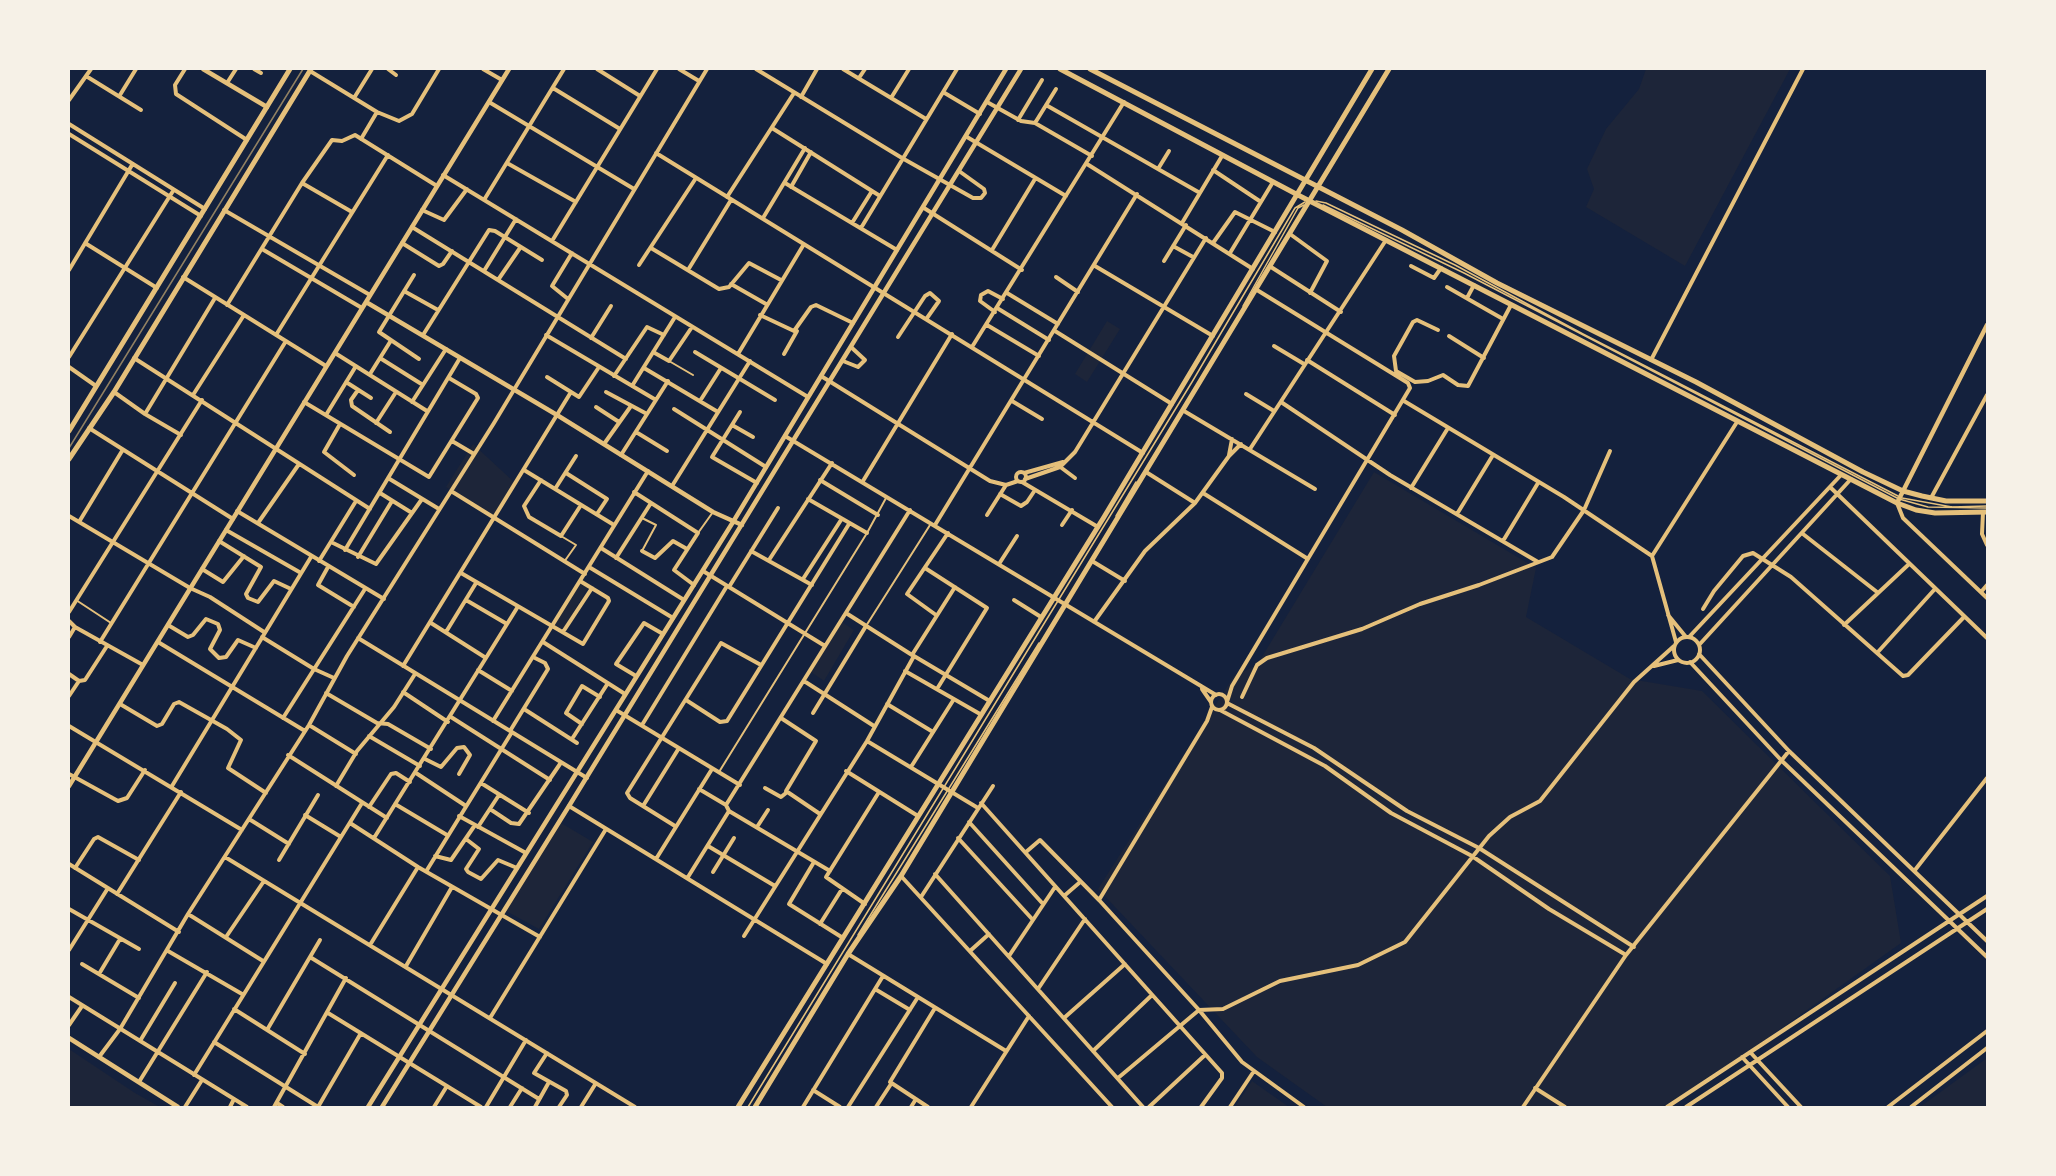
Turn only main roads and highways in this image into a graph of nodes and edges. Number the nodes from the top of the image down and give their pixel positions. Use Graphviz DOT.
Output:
graph roads {
  1 [pos="290,69"];
  2 [pos="1060,69"];
  3 [pos="1090,69"];
  4 [pos="1372,69"];
  5 [pos="1389,69"];
  6 [pos="310,70"];
  7 [pos="1305,182"];
  8 [pos="1318,188"];
  9 [pos="1298,195"];
  10 [pos="1309,203"];
  11 [pos="69,431"];
  12 [pos="69,459"];
  13 [pos="1900,498"];
  14 [pos="1986,508"];
  15 [pos="945,788"];
  16 [pos="738,1107"];
  17 [pos="754,1107"];
  1 -- 11 [label="main road"];
  2 -- 9 [label="main road"];
  3 -- 7 [label="main road"];
  4 -- 7 [label="main road"];
  5 -- 8 [label="main road"];
  6 -- 12 [label="main road"];
  7 -- 8 [label="main road"];
  7 -- 9 [label="main road"];
  8 -- 10 [label="main road"];
  8 -- 13 [label="main road"];
  9 -- 10 [label="main road"];
  9 -- 15 [label="main road"];
  10 -- 13 [label="main road"];
  10 -- 15 [label="main road"];
  13 -- 14 [label="main road"];
  13 -- 14 [label="main road"];
  15 -- 16 [label="main road"];
  15 -- 17 [label="main road"];
}
